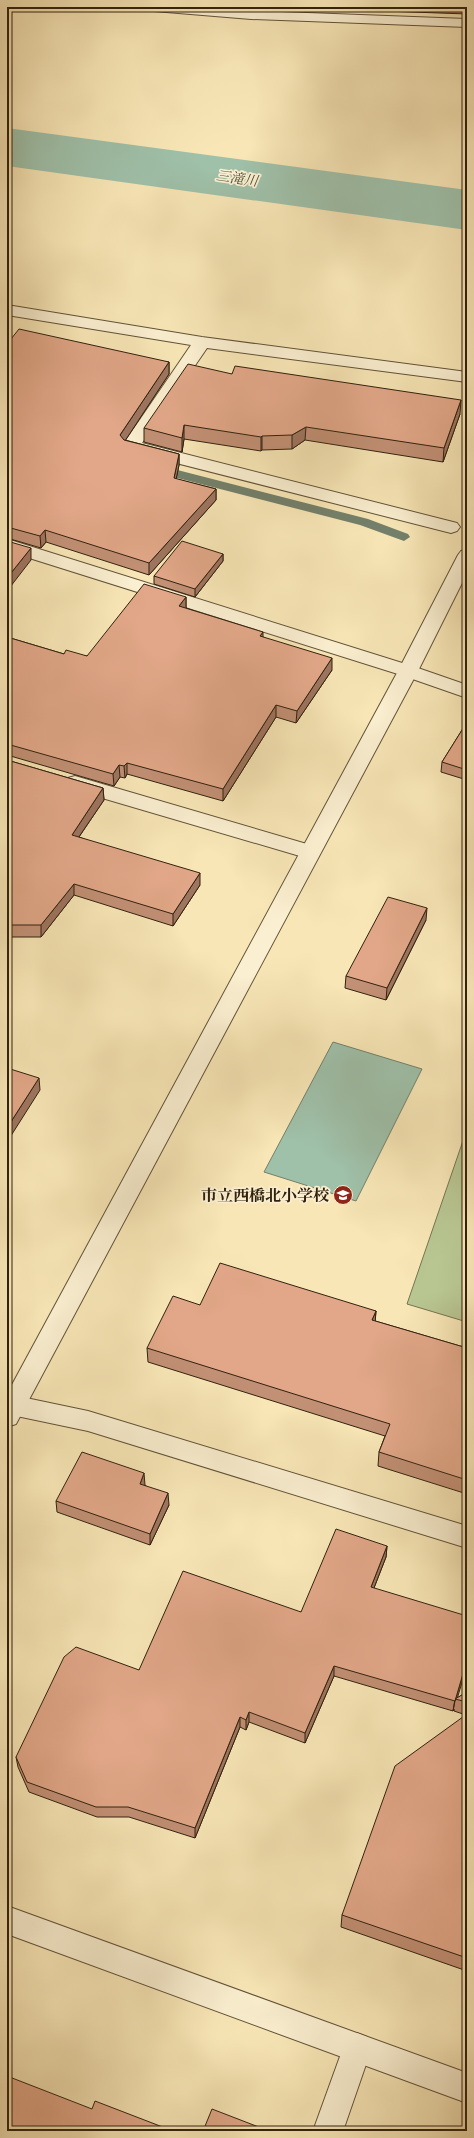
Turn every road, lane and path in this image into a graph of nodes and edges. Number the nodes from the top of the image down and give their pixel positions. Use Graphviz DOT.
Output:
graph roads {
  1 [pos="154,7"];
  2 [pos="251,11"];
  3 [pos="467,23"];
  4 [pos="7,310"];
  5 [pos="202,342"];
  6 [pos="467,376"];
  7 [pos="451,527"];
  8 [pos="7,546"];
  9 [pos="467,555"];
  10 [pos="408,671"];
  11 [pos="467,692"];
  12 [pos="60,778"];
  13 [pos="310,852"];
  14 [pos="9,1409"];
  15 [pos="467,1537"];
  16 [pos="7,1920"];
  17 [pos="357,2047"];
  18 [pos="467,2088"];
  19 [pos="328,2131"];
  1 -- 2 [label="street"];
  2 -- 3 [label="street"];
  4 -- 5 [label="street"];
  5 -- 6 [label="street"];
  5 -- 7 [label="street"];
  8 -- 10 [label="street"];
  9 -- 10 [label="street"];
  10 -- 11 [label="street"];
  10 -- 13 [label="street"];
  12 -- 13 [label="street"];
  13 -- 14 [label="street"];
  14 -- 15 [label="street"];
  16 -- 17 [label="street"];
  17 -- 18 [label="street"];
  17 -- 19 [label="street"];
}
